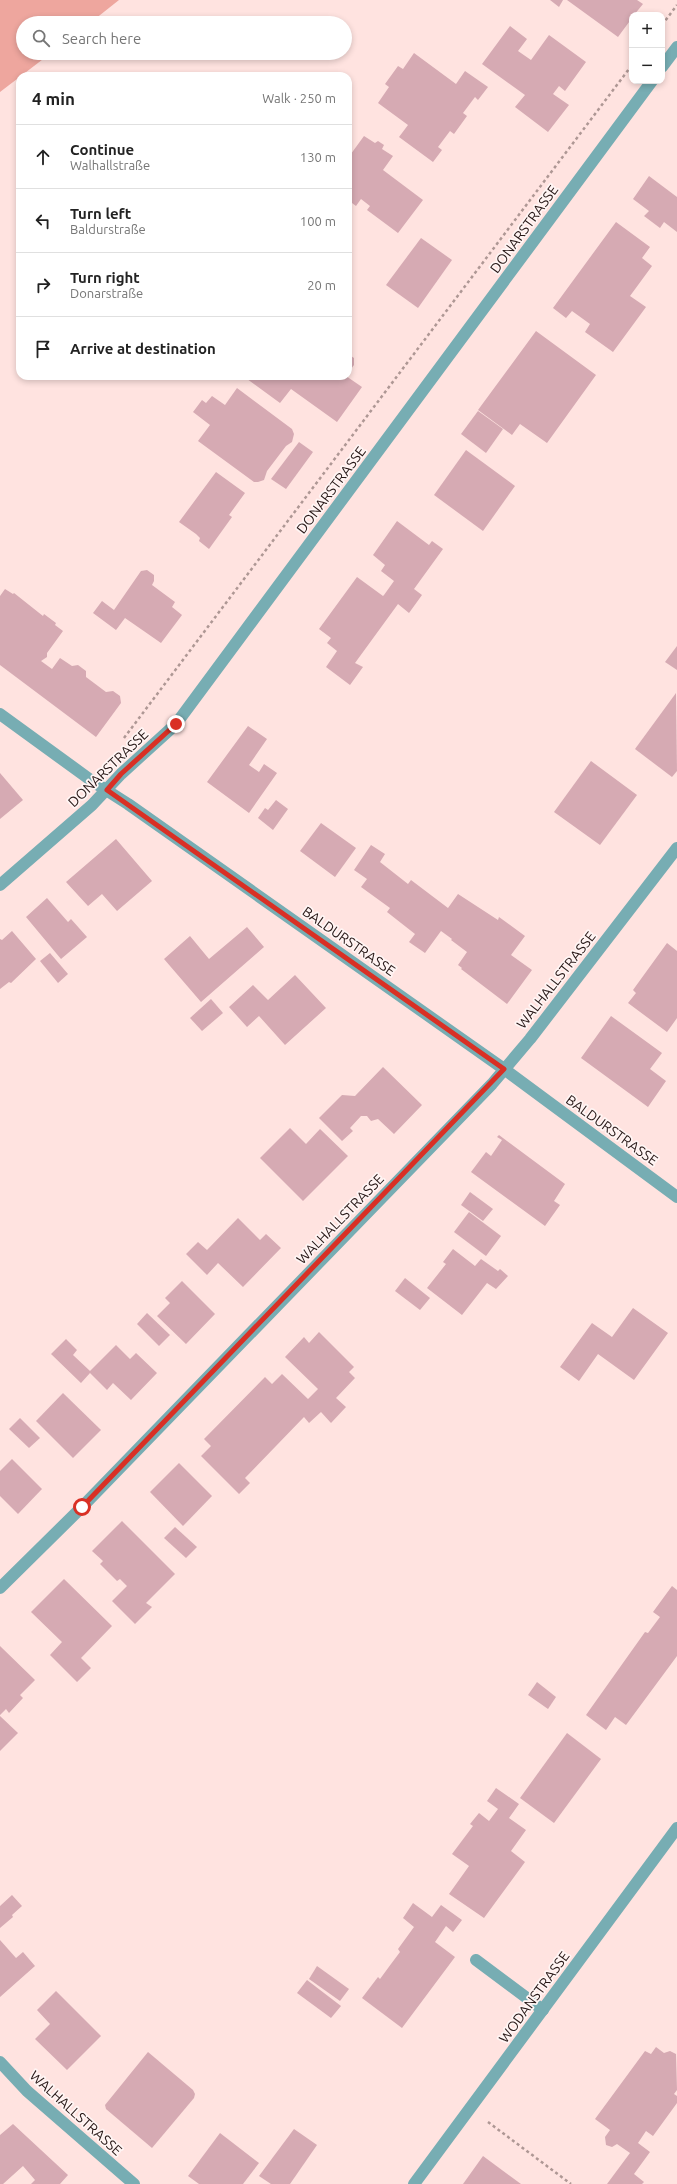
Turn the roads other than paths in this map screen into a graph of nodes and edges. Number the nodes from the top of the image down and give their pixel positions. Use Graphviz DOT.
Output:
graph roads {
  1 [pos="677,47"];
  2 [pos="665,63"];
  3 [pos="650,84"];
  4 [pos="0,714"];
  5 [pos="107,790"];
  6 [pos="677,848"];
  7 [pos="0,885"];
  8 [pos="504,1069"];
  9 [pos="677,1197"];
  10 [pos="0,1588"];
  11 [pos="677,1828"];
  12 [pos="476,1960"];
  13 [pos="543,2010"];
  14 [pos="0,2062"];
  15 [pos="134,2184"];
  16 [pos="414,2184"];
  1 -- 2 [label="street"];
  3 -- 5 [label="street, DONARSTRASSE"];
  4 -- 5 [label="street, BALDURSTRASSE"];
  5 -- 7 [label="street, DONARSTRASSE"];
  5 -- 8 [label="street, BALDURSTRASSE"];
  6 -- 8 [label="street, WALHALLSTRASSE"];
  8 -- 9 [label="street, BALDURSTRASSE"];
  8 -- 10 [label="street, WALHALLSTRASSE"];
  11 -- 13 [label="street, WODANSTRASSE"];
  12 -- 13 [label="street"];
  13 -- 16 [label="street, WODANSTRASSE"];
  14 -- 15 [label="street, WALHALLSTRASSE"];
}
